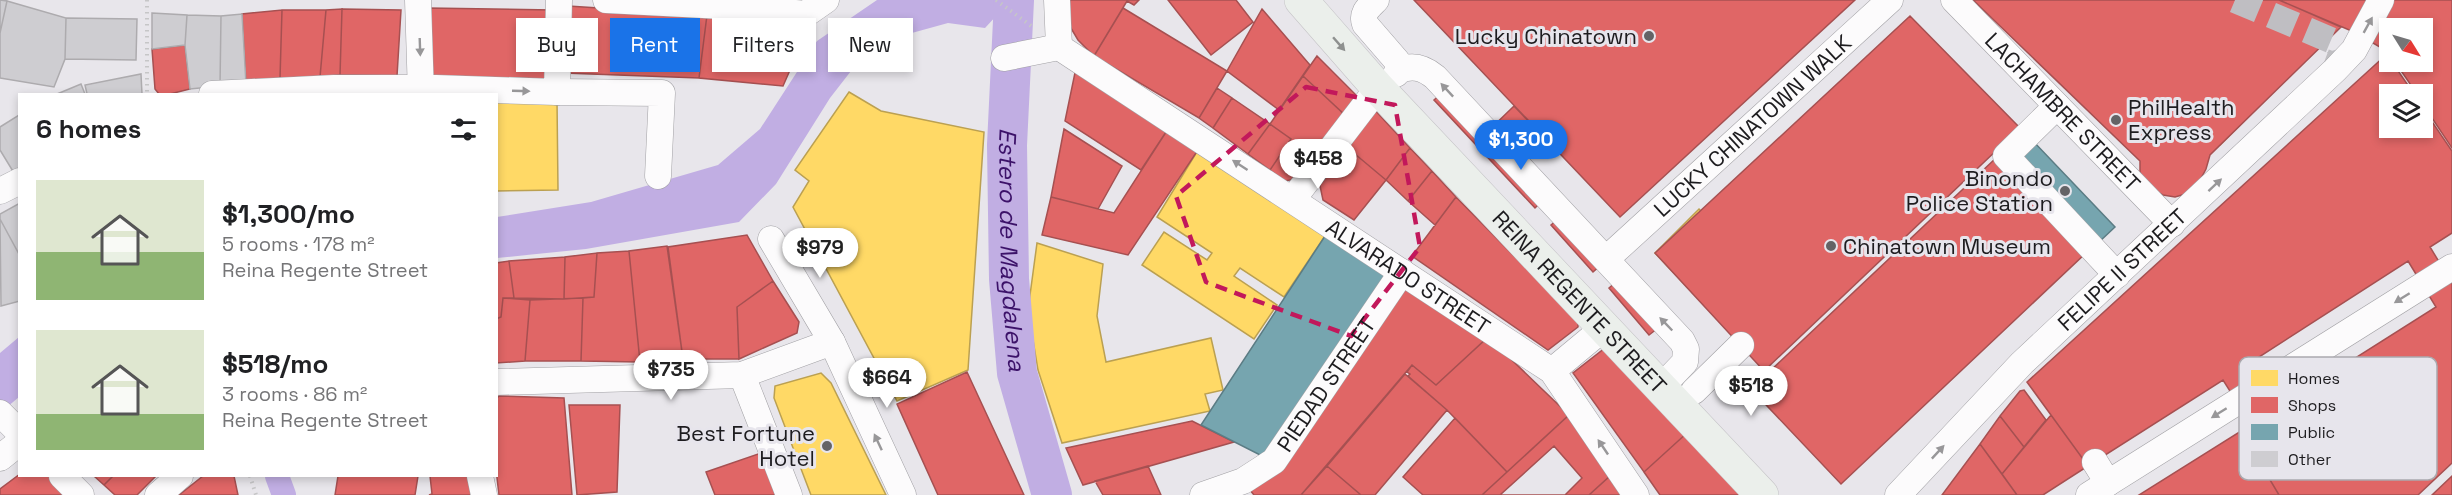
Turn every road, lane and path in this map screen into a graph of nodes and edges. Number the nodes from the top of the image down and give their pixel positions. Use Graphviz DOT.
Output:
graph roads {
  1 [pos="147,0"];
  2 [pos="418,0"];
  3 [pos="559,0"];
  4 [pos="606,0"];
  5 [pos="996,0"];
  6 [pos="1057,0"];
  7 [pos="1301,0"];
  8 [pos="1330,0"];
  9 [pos="1376,0"];
  10 [pos="1890,0"];
  11 [pos="1954,0"];
  12 [pos="2381,0"];
  13 [pos="723,3"];
  14 [pos="816,7"];
  15 [pos="1034,28"];
  16 [pos="1059,47"];
  17 [pos="1004,58"];
  18 [pos="1391,77"];
  19 [pos="421,91"];
  20 [pos="556,92"];
  21 [pos="147,93"];
  22 [pos="232,93"];
  23 [pos="2057,106"];
  24 [pos="658,176"];
  25 [pos="18,182"];
  26 [pos="0,191"];
  27 [pos="1293,199"];
  28 [pos="2172,224"];
  29 [pos="771,239"];
  30 [pos="1615,251"];
  31 [pos="2452,267"];
  32 [pos="1402,272"];
  33 [pos="2117,275"];
  34 [pos="1605,327"];
  35 [pos="832,342"];
  36 [pos="1741,345"];
  37 [pos="2302,357"];
  38 [pos="1552,371"];
  39 [pos="742,375"];
  40 [pos="498,382"];
  41 [pos="1677,384"];
  42 [pos="2239,395"];
  43 [pos="1,414"];
  44 [pos="18,431"];
  45 [pos="18,444"];
  46 [pos="0,458"];
  47 [pos="63,477"];
  48 [pos="179,477"];
  49 [pos="250,477"];
  50 [pos="480,477"];
  51 [pos="2097,480"];
  52 [pos="81,495"];
  53 [pos="158,495"];
  54 [pos="256,495"];
  55 [pos="484,495"];
  56 [pos="789,495"];
  57 [pos="903,495"];
  58 [pos="1203,495"];
  59 [pos="1636,495"];
  60 [pos="1762,495"];
  61 [pos="1789,495"];
  62 [pos="1898,495"];
  1 -- 21 [label="path"];
  2 -- 19 [label="street, one-way"];
  3 -- 20 [label="street"];
  4 -- 13 [label="street"];
  5 -- 15 [label="path"];
  6 -- 16 [label="street"];
  7 -- 18 [label="main road, REINA REGENTE STREET, one-way"];
  8 -- 18 [label="main road, REINA REGENTE STREET"];
  9 -- 18 [label="street"];
  10 -- 30 [label="street, LUCKY CHINATOWN WALK"];
  11 -- 23 [label="street, LACHAMBRE STREET"];
  28 -- 12 [label="street, FELIPE II STREET, one-way"];
  13 -- 14 [label="street"];
  16 -- 17 [label="street"];
  27 -- 16 [label="street, ALVARADO STREET, one-way"];
  18 -- 27 [label="street"];
  18 -- 34 [label="main road, REINA REGENTE STREET"];
  41 -- 18 [label="main road, REINA REGENTE STREET, one-way"];
  19 -- 20 [label="street, one-way"];
  19 -- 22 [label="street"];
  20 -- 24 [label="street"];
  23 -- 28 [label="street, LACHAMBRE STREET"];
  23 -- 33 [label="street"];
  25 -- 26 [label="street"];
  27 -- 32 [label="street, ALVARADO STREET"];
  28 -- 33 [label="street, FELIPE II STREET"];
  29 -- 35 [label="street"];
  31 -- 37 [label="street, one-way"];
  32 -- 38 [label="street, ALVARADO STREET"];
  32 -- 58 [label="street, PIEDAD STREET"];
  62 -- 33 [label="street, FELIPE II STREET, one-way"];
  34 -- 38 [label="street"];
  34 -- 41 [label="main road, REINA REGENTE STREET"];
  35 -- 39 [label="street"];
  57 -- 35 [label="street, one-way"];
  36 -- 41 [label="street"];
  59 -- 38 [label="street, ALVARADO STREET, one-way"];
  39 -- 40 [label="street"];
  39 -- 56 [label="street"];
  41 -- 60 [label="main road, REINA REGENTE STREET"];
  41 -- 61 [label="main road, REINA REGENTE STREET"];
  42 -- 51 [label="street, one-way"];
  43 -- 44 [label="street"];
  45 -- 46 [label="street"];
  47 -- 52 [label="street"];
  48 -- 53 [label="street"];
  49 -- 54 [label="path"];
  50 -- 55 [label="street"];
}
